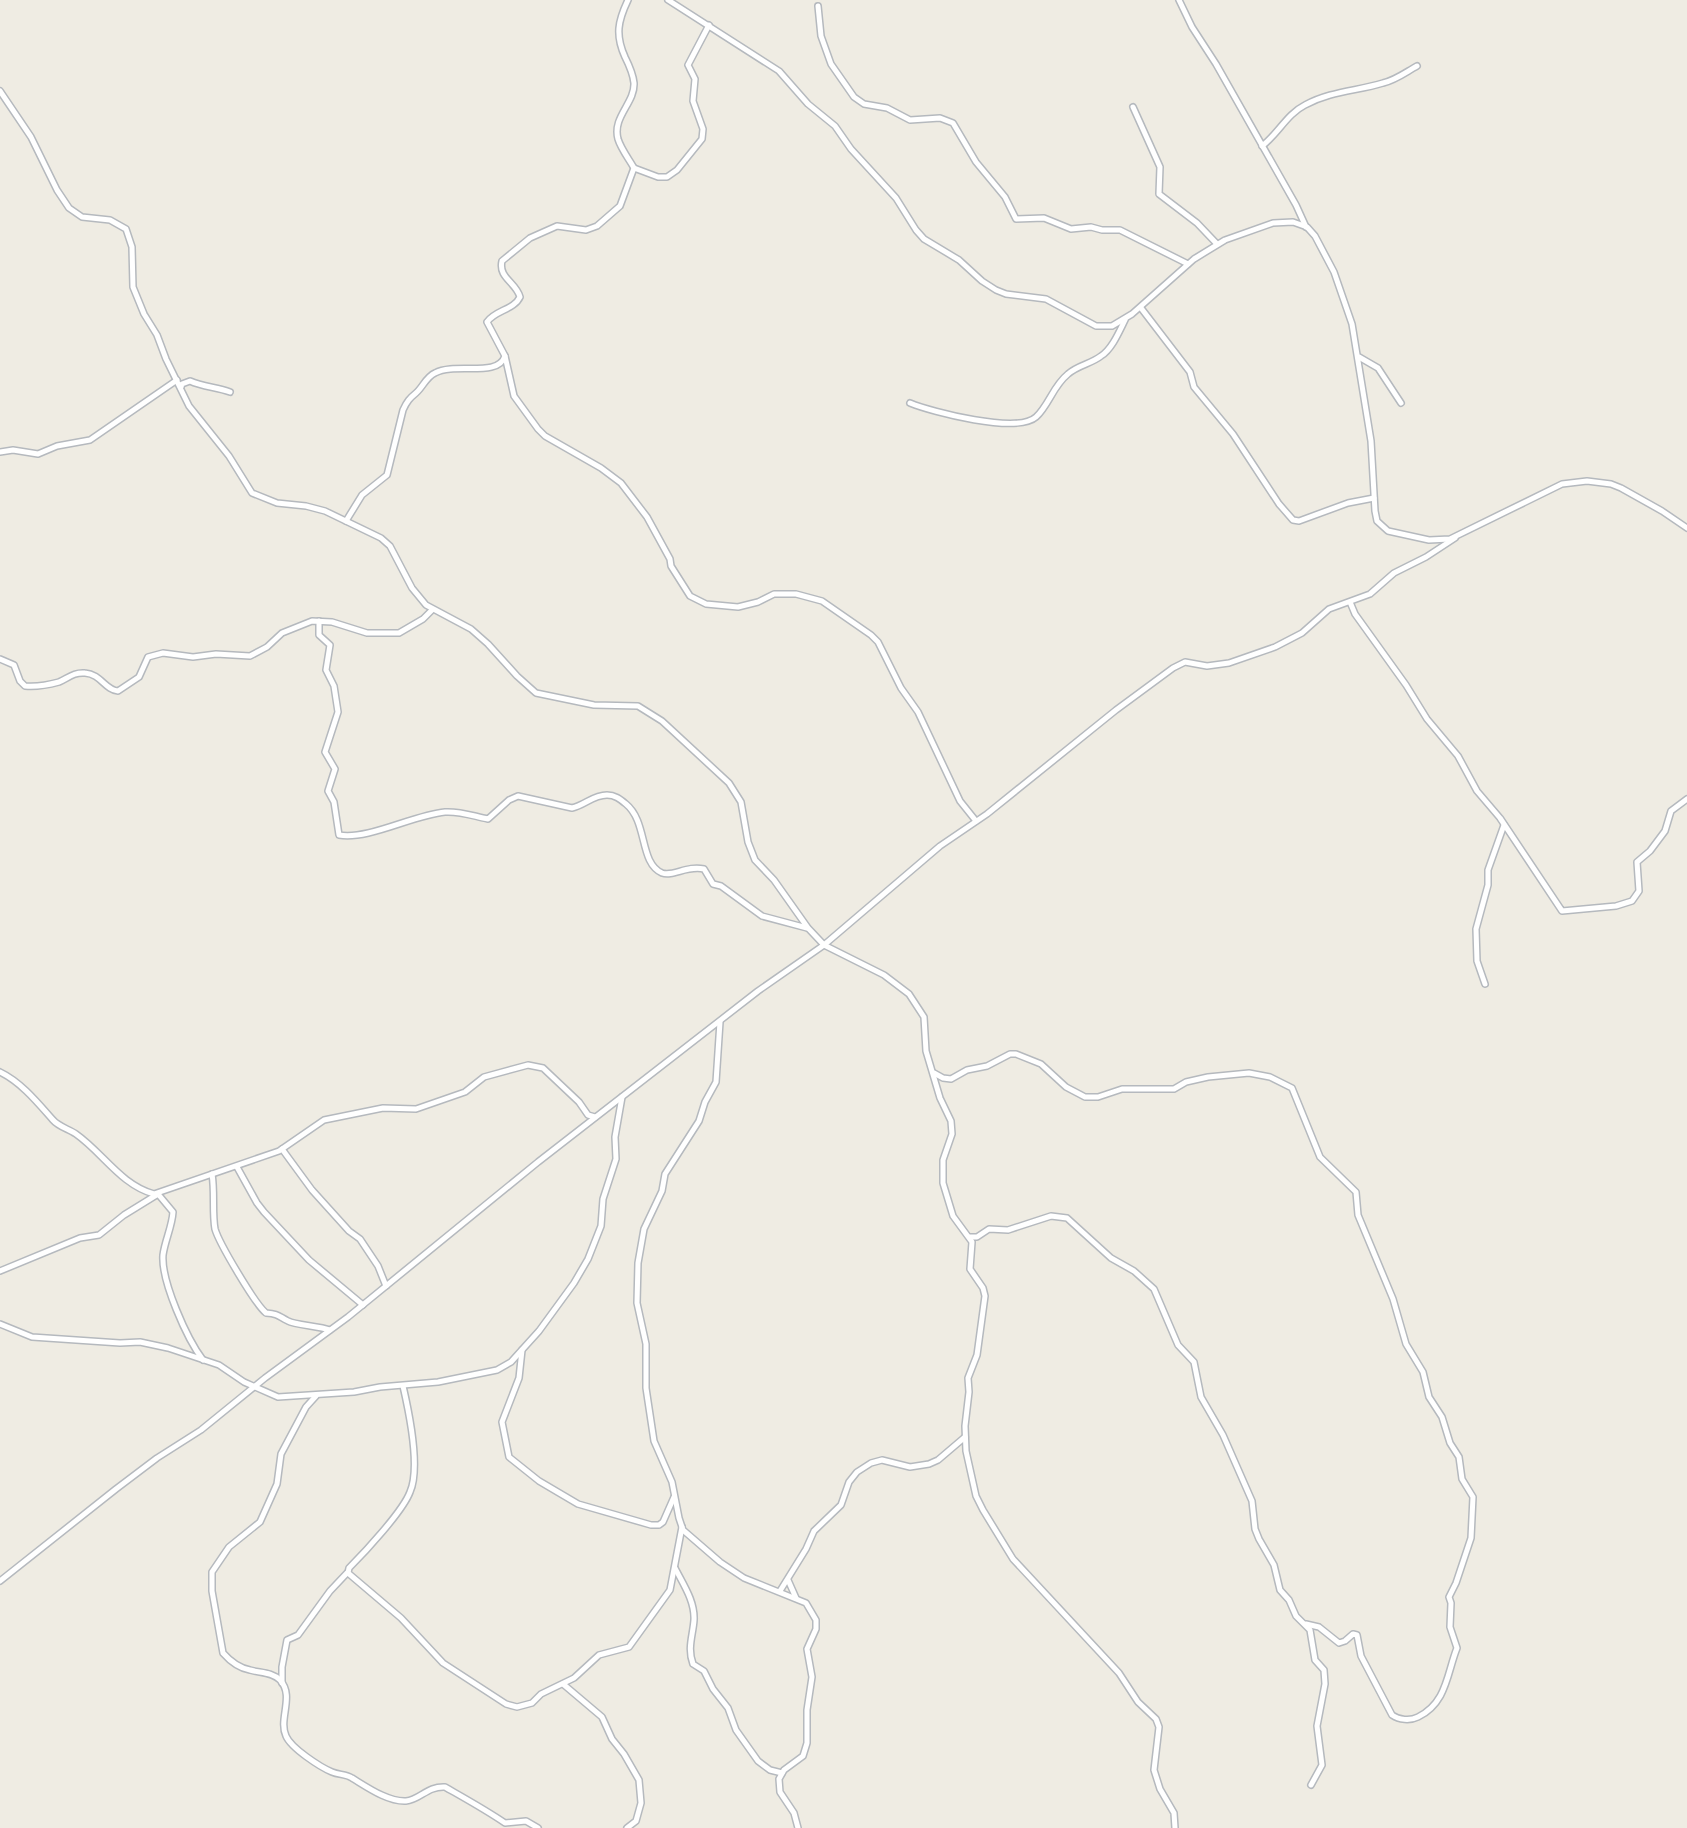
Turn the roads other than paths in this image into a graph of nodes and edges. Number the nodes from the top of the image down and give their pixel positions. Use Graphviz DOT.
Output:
graph roads {
  1 [pos="628,0"];
  2 [pos="668,0"];
  3 [pos="1179,0"];
  4 [pos="818,6"];
  5 [pos="709,25"];
  6 [pos="1417,66"];
  7 [pos="0,91"];
  8 [pos="1133,107"];
  9 [pos="1262,146"];
  10 [pos="634,168"];
  11 [pos="1306,227"];
  12 [pos="1217,244"];
  13 [pos="1188,264"];
  14 [pos="1141,308"];
  15 [pos="1125,319"];
  16 [pos="505,356"];
  17 [pos="1359,358"];
  18 [pos="177,380"];
  19 [pos="181,387"];
  20 [pos="230,392"];
  21 [pos="910,403"];
  22 [pos="1401,403"];
  23 [pos="0,452"];
  24 [pos="1374,498"];
  25 [pos="346,521"];
  26 [pos="1687,528"];
  27 [pos="1455,538"];
  28 [pos="1350,602"];
  29 [pos="432,610"];
  30 [pos="319,621"];
  31 [pos="0,659"];
  32 [pos="1687,799"];
  33 [pos="976,821"];
  34 [pos="1504,825"];
  35 [pos="808,928"];
  36 [pos="824,944"];
  37 [pos="1485,984"];
  38 [pos="720,1021"];
  39 [pos="0,1072"];
  40 [pos="932,1073"];
  41 [pos="622,1097"];
  42 [pos="596,1117"];
  43 [pos="282,1149"];
  44 [pos="237,1167"];
  45 [pos="212,1174"];
  46 [pos="158,1194"];
  47 [pos="969,1236"];
  48 [pos="0,1271"];
  49 [pos="386,1286"];
  50 [pos="363,1305"];
  51 [pos="0,1324"];
  52 [pos="330,1330"];
  53 [pos="522,1350"];
  54 [pos="203,1360"];
  55 [pos="403,1385"];
  56 [pos="255,1387"];
  57 [pos="307,1396"];
  58 [pos="317,1396"];
  59 [pos="308,1404"];
  60 [pos="965,1437"];
  61 [pos="675,1494"];
  62 [pos="682,1527"];
  63 [pos="675,1568"];
  64 [pos="347,1573"];
  65 [pos="788,1580"];
  66 [pos="0,1581"];
  67 [pos="780,1591"];
  68 [pos="796,1598"];
  69 [pos="1306,1624"];
  70 [pos="282,1667"];
  71 [pos="275,1676"];
  72 [pos="282,1683"];
  73 [pos="563,1684"];
  74 [pos="782,1773"];
  75 [pos="1311,1784"];
  76 [pos="538,1828"];
  77 [pos="627,1828"];
  78 [pos="798,1828"];
  79 [pos="1175,1828"];
  1 -- 10 [label="street"];
  2 -- 5 [label="street"];
  3 -- 9 [label="street"];
  4 -- 13 [label="street"];
  5 -- 10 [label="street"];
  5 -- 15 [label="street"];
  6 -- 9 [label="street"];
  7 -- 18 [label="street"];
  8 -- 12 [label="street"];
  9 -- 11 [label="street"];
  10 -- 16 [label="street"];
  11 -- 12 [label="street"];
  11 -- 17 [label="street"];
  12 -- 13 [label="street"];
  13 -- 14 [label="street"];
  14 -- 15 [label="street"];
  14 -- 24 [label="street"];
  15 -- 21 [label="street"];
  16 -- 25 [label="street"];
  16 -- 33 [label="street"];
  17 -- 22 [label="street"];
  17 -- 24 [label="street"];
  18 -- 19 [label="street"];
  18 -- 23 [label="street"];
  19 -- 20 [label="street"];
  19 -- 25 [label="street"];
  24 -- 27 [label="street"];
  25 -- 29 [label="street"];
  26 -- 27 [label="street"];
  27 -- 28 [label="street"];
  28 -- 33 [label="street"];
  28 -- 34 [label="street"];
  29 -- 30 [label="street"];
  29 -- 35 [label="street"];
  30 -- 31 [label="street"];
  30 -- 35 [label="street"];
  32 -- 34 [label="street"];
  33 -- 36 [label="street"];
  34 -- 37 [label="street"];
  35 -- 36 [label="street"];
  36 -- 38 [label="street"];
  36 -- 40 [label="street"];
  38 -- 41 [label="street"];
  38 -- 61 [label="street"];
  39 -- 46 [label="street"];
  40 -- 47 [label="street"];
  40 -- 69 [label="street"];
  41 -- 42 [label="street"];
  41 -- 53 [label="street"];
  42 -- 43 [label="street"];
  42 -- 49 [label="street"];
  43 -- 44 [label="street"];
  43 -- 49 [label="street"];
  44 -- 45 [label="street"];
  44 -- 50 [label="street"];
  45 -- 46 [label="street"];
  45 -- 52 [label="street"];
  46 -- 48 [label="street"];
  46 -- 54 [label="street"];
  47 -- 60 [label="street"];
  47 -- 69 [label="street"];
  49 -- 50 [label="street"];
  50 -- 52 [label="street"];
  51 -- 54 [label="street"];
  52 -- 56 [label="street"];
  53 -- 55 [label="street"];
  53 -- 61 [label="street"];
  54 -- 56 [label="street"];
  55 -- 58 [label="street"];
  55 -- 64 [label="street"];
  56 -- 57 [label="street"];
  56 -- 66 [label="street"];
  57 -- 58 [label="street"];
  57 -- 59 [label="street"];
  58 -- 59 [label="street"];
  59 -- 71 [label="street"];
  60 -- 65 [label="street"];
  60 -- 79 [label="street"];
  61 -- 62 [label="street"];
  62 -- 63 [label="street"];
  62 -- 67 [label="street"];
  63 -- 73 [label="street"];
  63 -- 74 [label="street"];
  64 -- 70 [label="street"];
  64 -- 73 [label="street"];
  65 -- 67 [label="street"];
  65 -- 68 [label="street"];
  67 -- 68 [label="street"];
  68 -- 74 [label="street"];
  69 -- 75 [label="street"];
  70 -- 71 [label="street"];
  70 -- 72 [label="street"];
  71 -- 72 [label="street"];
  72 -- 76 [label="street"];
  73 -- 77 [label="street"];
  74 -- 78 [label="street"];
}
